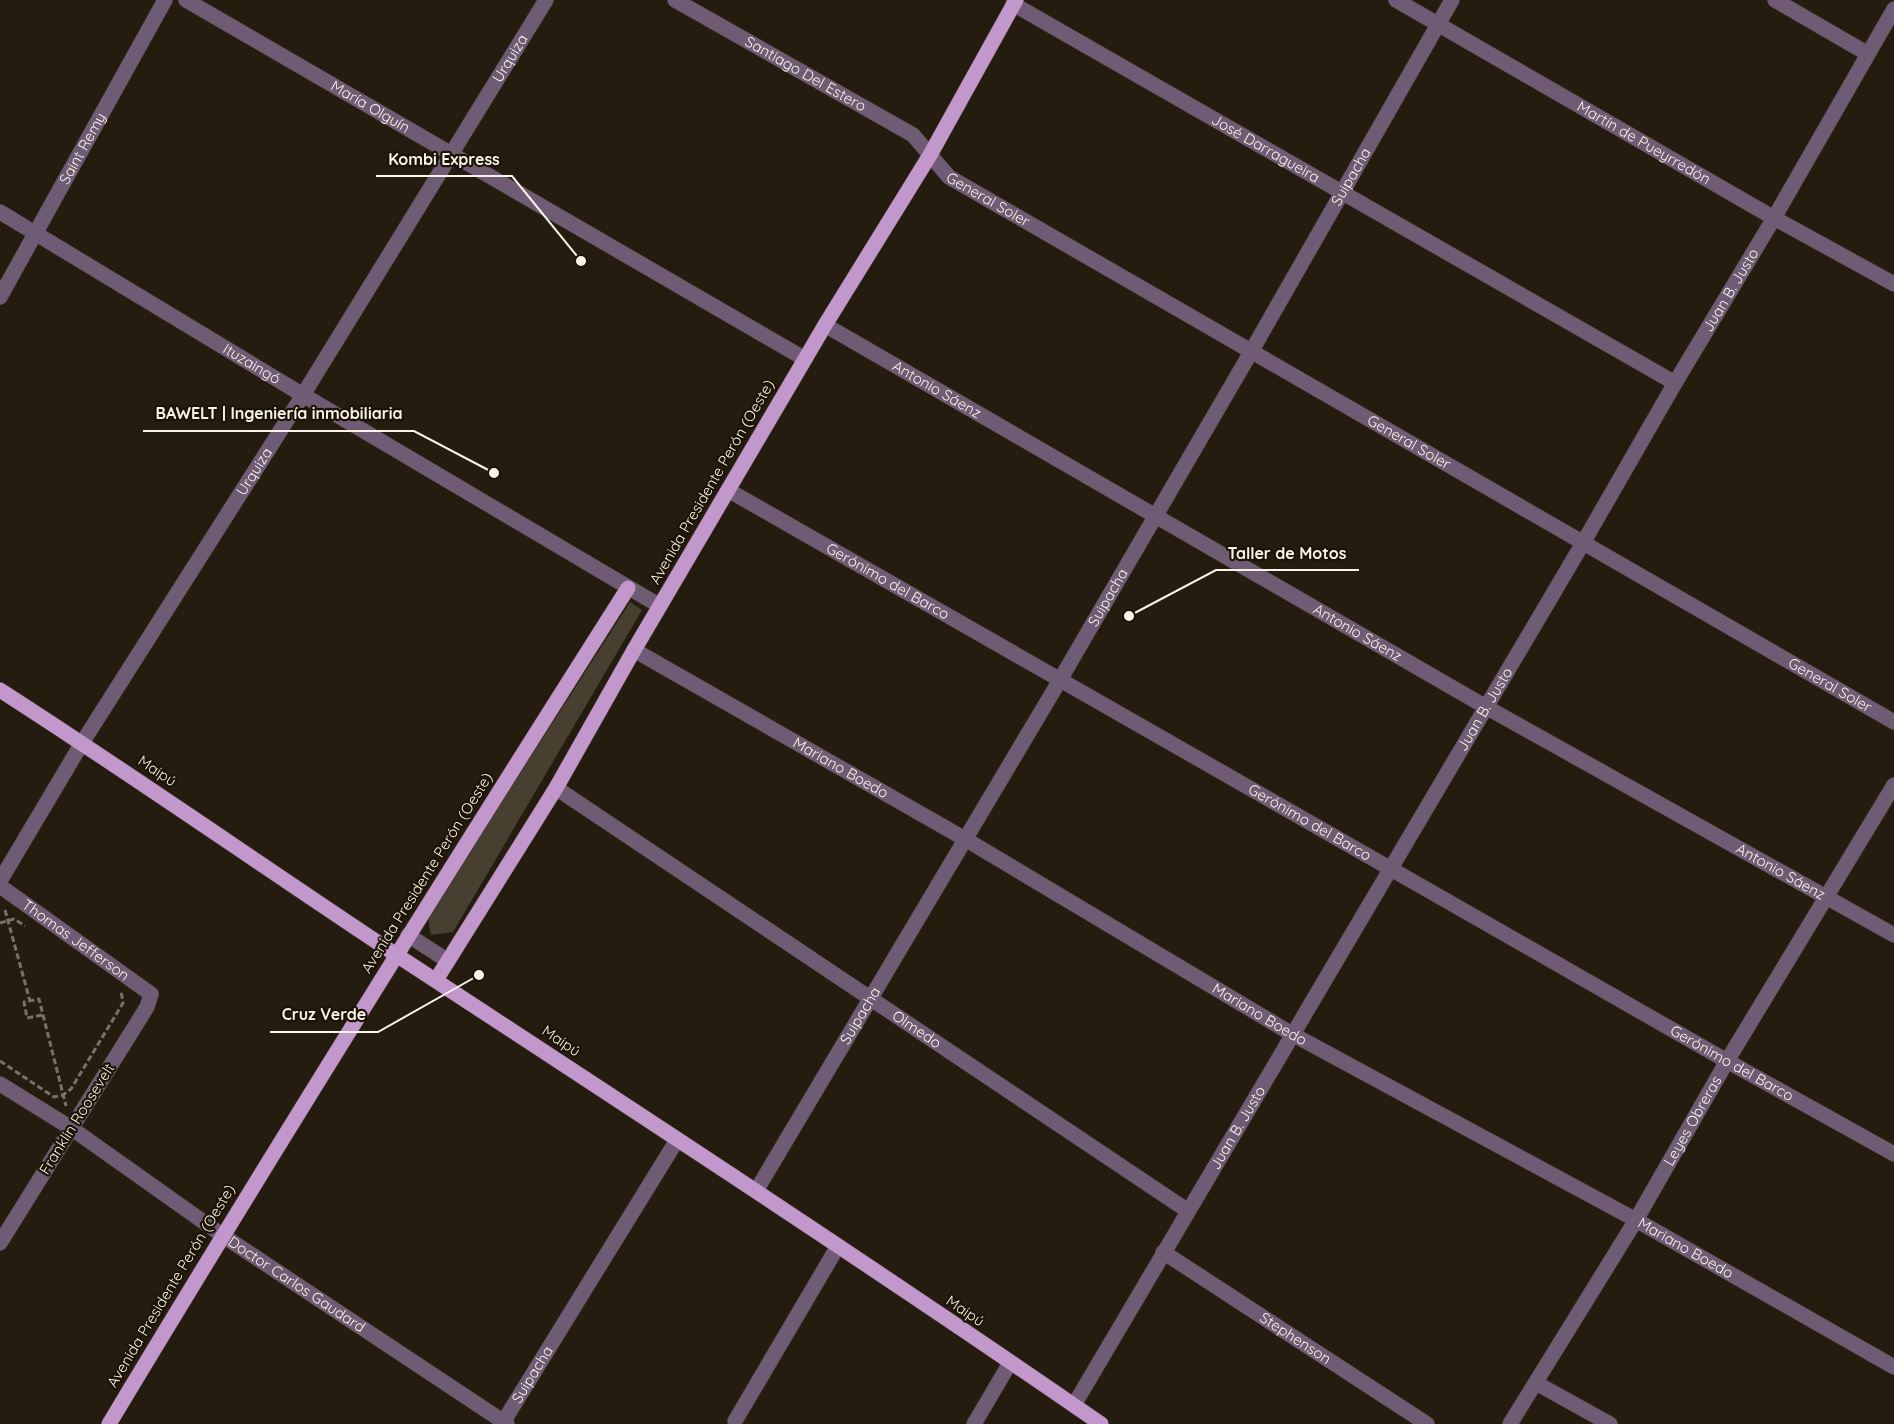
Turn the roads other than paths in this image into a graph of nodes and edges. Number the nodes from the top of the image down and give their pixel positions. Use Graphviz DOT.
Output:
graph roads {
  1 [pos="165,0"];
  2 [pos="186,0"];
  3 [pos="546,0"];
  4 [pos="675,0"];
  5 [pos="1396,0"];
  6 [pos="1452,0"];
  7 [pos="1775,0"];
  8 [pos="1014,2"];
  9 [pos="1894,9"];
  10 [pos="1438,24"];
  11 [pos="1868,54"];
  12 [pos="451,155"];
  13 [pos="930,155"];
  14 [pos="1342,192"];
  15 [pos="0,212"];
  16 [pos="1774,218"];
  17 [pos="36,233"];
  18 [pos="1894,284"];
  19 [pos="0,297"];
  20 [pos="825,325"];
  21 [pos="1251,352"];
  22 [pos="805,359"];
  23 [pos="1675,383"];
  24 [pos="303,395"];
  25 [pos="728,490"];
  26 [pos="1156,515"];
  27 [pos="1583,543"];
  28 [pos="628,588"];
  29 [pos="660,606"];
  30 [pos="634,651"];
  31 [pos="1060,680"];
  32 [pos="0,690"];
  33 [pos="1486,707"];
  34 [pos="1894,722"];
  35 [pos="82,743"];
  36 [pos="1894,785"];
  37 [pos="556,788"];
  38 [pos="965,839"];
  39 [pos="1390,869"];
  40 [pos="0,881"];
  41 [pos="1,894"];
  42 [pos="1827,897"];
  43 [pos="408,935"];
  44 [pos="1894,935"];
  45 [pos="396,955"];
  46 [pos="448,960"];
  47 [pos="436,980"];
  48 [pos="151,994"];
  49 [pos="871,998"];
  50 [pos="1292,1034"];
  51 [pos="1727,1061"];
  52 [pos="0,1084"];
  53 [pos="71,1128"];
  54 [pos="677,1140"];
  55 [pos="1894,1154"];
  56 [pos="756,1191"];
  57 [pos="1188,1211"];
  58 [pos="1636,1220"];
  59 [pos="222,1235"];
  60 [pos="0,1243"];
  61 [pos="838,1246"];
  62 [pos="1163,1252"];
  63 [pos="1010,1363"];
  64 [pos="1894,1367"];
  65 [pos="1536,1383"];
  66 [pos="1074,1406"];
  67 [pos="735,1421"];
  68 [pos="504,1423"];
  69 [pos="109,1424"];
  70 [pos="974,1424"];
  71 [pos="1101,1424"];
  72 [pos="1427,1424"];
  73 [pos="1510,1424"];
  74 [pos="1610,1424"];
  1 -- 17 [label="street, Saint Remy"];
  2 -- 12 [label="street, María Olguín"];
  3 -- 12 [label="street, Urquiza"];
  4 -- 13 [label="street, Santiago Del Estero"];
  5 -- 10 [label="street, Martín de Pueyrredón"];
  6 -- 10 [label="street, Suipacha"];
  7 -- 11 [label="street"];
  8 -- 13 [label="main road, Avenida Presidente Perón (Oeste)"];
  8 -- 14 [label="street, José Darragueira"];
  9 -- 11 [label="street, Juan B. Justo"];
  10 -- 14 [label="street, Suipacha"];
  10 -- 16 [label="street, Martín de Pueyrredón"];
  11 -- 16 [label="street, Juan B. Justo"];
  12 -- 22 [label="street, María Olguín"];
  12 -- 24 [label="street, Urquiza"];
  13 -- 20 [label="main road, Avenida Presidente Perón (Oeste)"];
  13 -- 21 [label="street, General Soler"];
  14 -- 21 [label="street, Suipacha"];
  14 -- 23 [label="street, José Darragueira"];
  15 -- 17 [label="street, Ituzaingó"];
  16 -- 18 [label="street, Martín de Pueyrredón"];
  16 -- 23 [label="street, Juan B. Justo"];
  17 -- 19 [label="street, Saint Remy"];
  17 -- 24 [label="street, Ituzaingó"];
  20 -- 22 [label="main road, Avenida Presidente Perón (Oeste)"];
  20 -- 26 [label="street, Antonio Sáenz"];
  21 -- 26 [label="street, Suipacha"];
  21 -- 27 [label="street, General Soler"];
  22 -- 25 [label="main road, Avenida Presidente Perón (Oeste)"];
  23 -- 27 [label="street, Juan B. Justo"];
  24 -- 28 [label="street, Ituzaingó"];
  24 -- 35 [label="street, Urquiza"];
  25 -- 29 [label="main road, Avenida Presidente Perón (Oeste)"];
  25 -- 31 [label="street, Gerónimo del Barco"];
  26 -- 31 [label="street, Suipacha"];
  26 -- 33 [label="street, Antonio Sáenz"];
  27 -- 33 [label="street, Juan B. Justo"];
  27 -- 34 [label="street, General Soler"];
  28 -- 29 [label="street, Ituzaingó"];
  28 -- 43 [label="main road, Avenida Presidente Perón (Oeste)"];
  29 -- 30 [label="main road, Avenida Presidente Perón (Oeste)"];
  30 -- 37 [label="main road, Avenida Presidente Perón (Oeste)"];
  30 -- 38 [label="street, Mariano Boedo"];
  31 -- 38 [label="street, Suipacha"];
  31 -- 39 [label="street, Gerónimo del Barco"];
  32 -- 35 [label="main road, Maipú"];
  33 -- 39 [label="street, Juan B. Justo"];
  33 -- 42 [label="street, Antonio Sáenz"];
  35 -- 40 [label="street, Urquiza"];
  35 -- 45 [label="main road, Maipú"];
  36 -- 42 [label="street, Leyes Obreras"];
  37 -- 46 [label="main road, Avenida Presidente Perón (Oeste)"];
  37 -- 49 [label="street, Olmedo"];
  38 -- 49 [label="street, Suipacha"];
  38 -- 50 [label="street, Mariano Boedo"];
  39 -- 50 [label="street, Juan B. Justo"];
  39 -- 51 [label="street, Gerónimo del Barco"];
  41 -- 48 [label="street, Thomas Jefferson"];
  42 -- 44 [label="street, Antonio Sáenz"];
  42 -- 51 [label="street, Leyes Obreras"];
  43 -- 45 [label="main road, Avenida Presidente Perón (Oeste)"];
  43 -- 46 [label="street"];
  45 -- 47 [label="main road, Maipú"];
  45 -- 59 [label="main road, Avenida Presidente Perón (Oeste)"];
  46 -- 47 [label="main road, Avenida Presidente Perón (Oeste)"];
  47 -- 54 [label="main road, Maipú"];
  48 -- 53 [label="street, Franklin Roosevelt"];
  49 -- 56 [label="street, Suipacha"];
  49 -- 57 [label="street, Olmedo"];
  50 -- 57 [label="street, Juan B. Justo"];
  50 -- 58 [label="street, Mariano Boedo"];
  51 -- 55 [label="street, Gerónimo del Barco"];
  51 -- 58 [label="street, Leyes Obreras"];
  52 -- 53 [label="street, Doctor Carlos Gaudard"];
  53 -- 59 [label="street, Doctor Carlos Gaudard"];
  53 -- 60 [label="street, Franklin Roosevelt"];
  54 -- 56 [label="main road, Maipú"];
  54 -- 68 [label="street, Suipacha"];
  56 -- 61 [label="main road, Maipú"];
  57 -- 62 [label="street, Juan B. Justo"];
  58 -- 64 [label="street, Mariano Boedo"];
  58 -- 65 [label="street, Leyes Obreras"];
  59 -- 68 [label="street, Doctor Carlos Gaudard"];
  59 -- 69 [label="main road, Avenida Presidente Perón (Oeste)"];
  61 -- 63 [label="main road, Maipú"];
  61 -- 67 [label="street"];
  62 -- 66 [label="street, Juan B. Justo"];
  62 -- 72 [label="street, Stephenson"];
  63 -- 66 [label="main road, Maipú"];
  63 -- 70 [label="street"];
  65 -- 73 [label="street, Leyes Obreras"];
  65 -- 74 [label="street"];
  66 -- 71 [label="main road, Maipú"];
}
